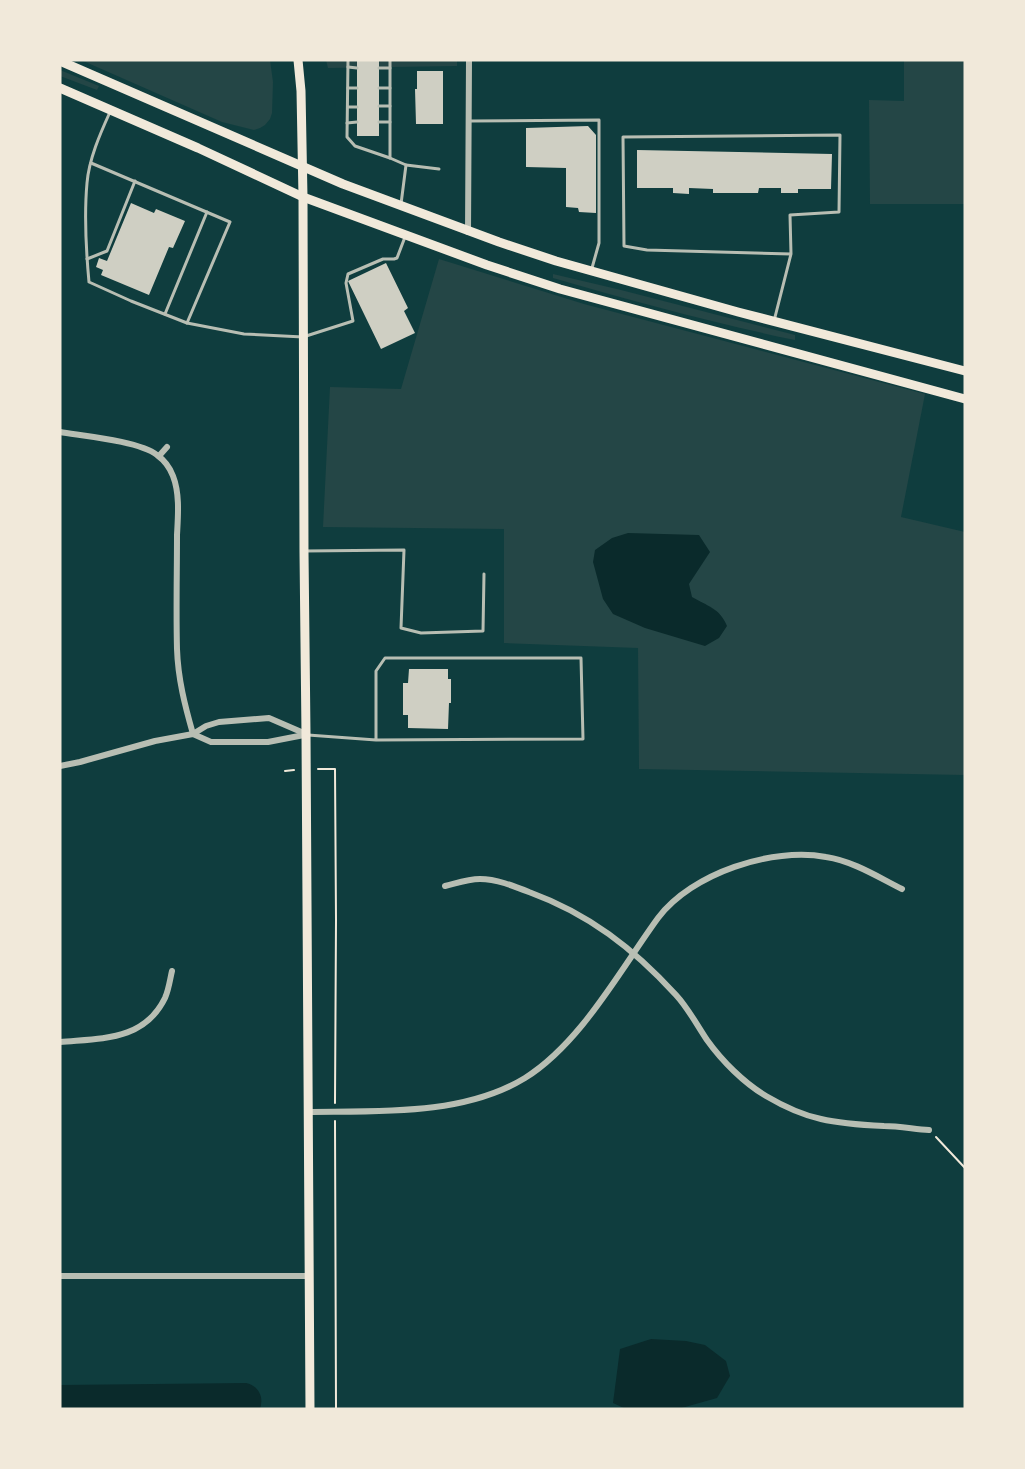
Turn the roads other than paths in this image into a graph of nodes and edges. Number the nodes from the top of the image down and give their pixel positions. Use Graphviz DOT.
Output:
graph roads {
  1 [pos="298,60"];
  2 [pos="348,60"];
  3 [pos="390,60"];
  4 [pos="469,60"];
  5 [pos="60,61"];
  6 [pos="348,67"];
  7 [pos="357,68"];
  8 [pos="379,68"];
  9 [pos="390,68"];
  10 [pos="60,88"];
  11 [pos="348,88"];
  12 [pos="357,88"];
  13 [pos="379,88"];
  14 [pos="390,88"];
  15 [pos="379,106"];
  16 [pos="390,106"];
  17 [pos="348,107"];
  18 [pos="357,107"];
  19 [pos="111,111"];
  20 [pos="468,121"];
  21 [pos="357,122"];
  22 [pos="379,122"];
  23 [pos="390,122"];
  24 [pos="347,123"];
  25 [pos="390,158"];
  26 [pos="91,163"];
  27 [pos="406,165"];
  28 [pos="303,166"];
  29 [pos="439,169"];
  30 [pos="135,181"];
  31 [pos="303,197"];
  32 [pos="400,206"];
  33 [pos="207,212"];
  34 [pos="468,232"];
  35 [pos="406,236"];
  36 [pos="791,254"];
  37 [pos="87,259"];
  38 [pos="591,271"];
  39 [pos="165,314"];
  40 [pos="774,321"];
  41 [pos="187,323"];
  42 [pos="303,337"];
  43 [pos="965,371"];
  44 [pos="965,399"];
  45 [pos="60,432"];
  46 [pos="167,447"];
  47 [pos="159,456"];
  48 [pos="304,552"];
  49 [pos="484,574"];
  50 [pos="193,734"];
  51 [pos="306,734"];
  52 [pos="376,740"];
  53 [pos="60,766"];
  54 [pos="445,886"];
  55 [pos="902,889"];
  56 [pos="635,953"];
  57 [pos="172,971"];
  58 [pos="60,1042"];
  59 [pos="307,1112"];
  60 [pos="929,1130"];
  61 [pos="60,1276"];
  62 [pos="308,1276"];
  63 [pos="310,1409"];
  1 -- 28 [label="main road"];
  2 -- 6 [label="lane"];
  3 -- 9 [label="lane"];
  4 -- 20 [label="street"];
  5 -- 28 [label="main road"];
  6 -- 7 [label="lane"];
  6 -- 11 [label="lane"];
  8 -- 9 [label="lane"];
  9 -- 14 [label="lane"];
  10 -- 19 [label="main road"];
  11 -- 12 [label="lane"];
  11 -- 17 [label="lane"];
  13 -- 14 [label="lane"];
  14 -- 16 [label="lane"];
  15 -- 16 [label="lane"];
  16 -- 23 [label="lane"];
  17 -- 18 [label="lane"];
  17 -- 24 [label="lane"];
  19 -- 26 [label="lane"];
  19 -- 31 [label="main road"];
  20 -- 34 [label="street"];
  20 -- 38 [label="lane"];
  21 -- 24 [label="lane"];
  22 -- 23 [label="lane"];
  23 -- 25 [label="lane"];
  24 -- 25 [label="lane"];
  25 -- 27 [label="lane"];
  26 -- 30 [label="lane"];
  26 -- 37 [label="lane"];
  27 -- 29 [label="lane"];
  27 -- 32 [label="lane"];
  28 -- 31 [label="main road"];
  28 -- 32 [label="main road"];
  30 -- 33 [label="lane"];
  30 -- 37 [label="lane"];
  31 -- 35 [label="main road"];
  31 -- 42 [label="main road"];
  32 -- 34 [label="main road"];
  33 -- 39 [label="lane"];
  33 -- 41 [label="lane"];
  34 -- 38 [label="main road"];
  35 -- 42 [label="lane"];
  35 -- 44 [label="main road"];
  36 -- 36 [label="lane"];
  36 -- 40 [label="lane"];
  37 -- 39 [label="lane"];
  38 -- 40 [label="main road"];
  39 -- 41 [label="lane"];
  40 -- 43 [label="main road"];
  41 -- 42 [label="lane"];
  42 -- 48 [label="main road"];
  45 -- 47 [label="street"];
  46 -- 47 [label="street"];
  47 -- 50 [label="street"];
  48 -- 49 [label="lane"];
  48 -- 51 [label="main road"];
  50 -- 51 [label="street"];
  50 -- 51 [label="street"];
  50 -- 53 [label="street"];
  51 -- 52 [label="lane"];
  51 -- 59 [label="main road"];
  52 -- 52 [label="lane"];
  54 -- 56 [label="street"];
  55 -- 56 [label="street"];
  56 -- 59 [label="street"];
  56 -- 60 [label="street"];
  57 -- 58 [label="street"];
  59 -- 62 [label="main road"];
  61 -- 62 [label="street"];
  62 -- 63 [label="main road"];
}
